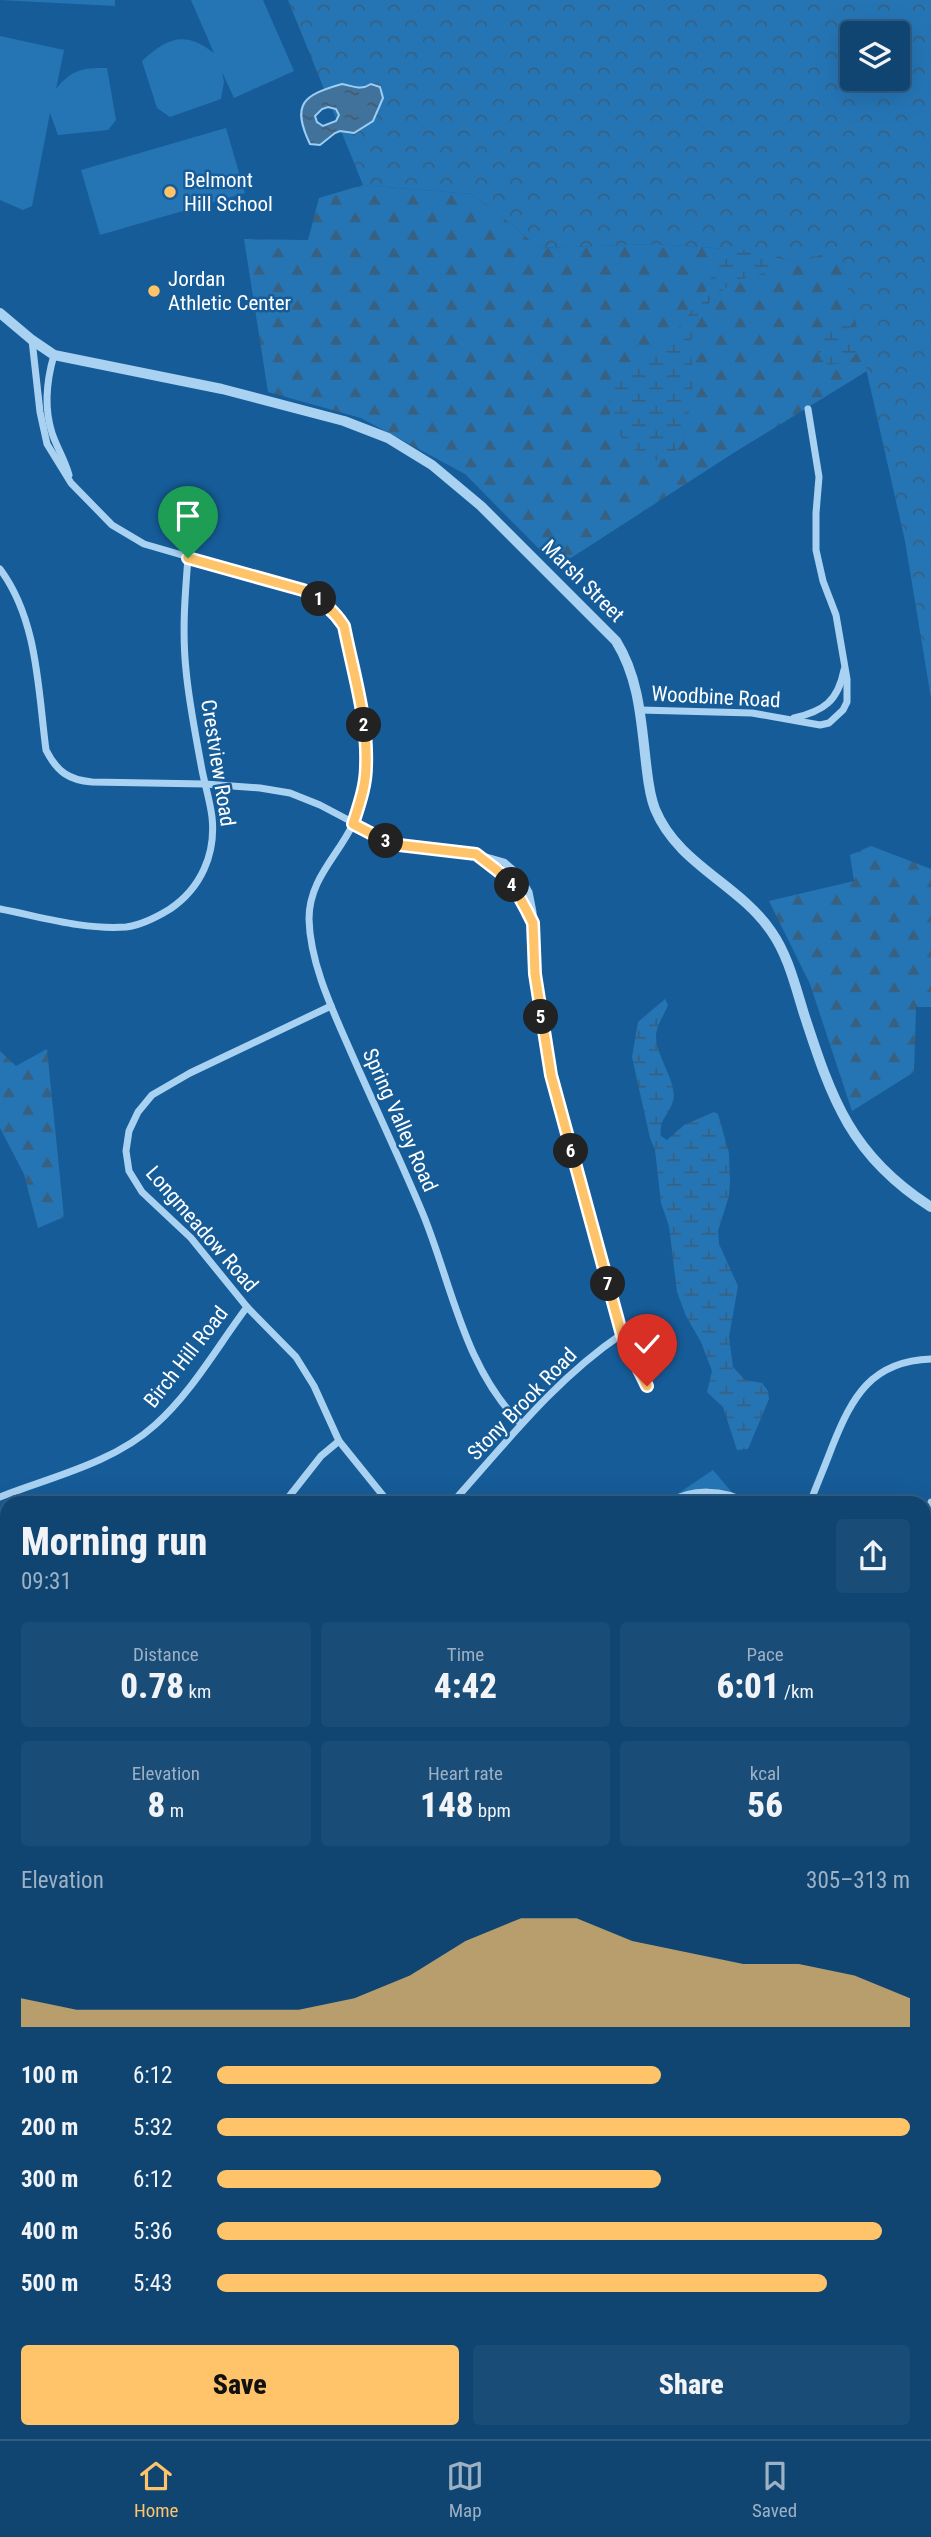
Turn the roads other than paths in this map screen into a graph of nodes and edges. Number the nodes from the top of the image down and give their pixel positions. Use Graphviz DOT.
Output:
graph roads {
  1 [pos="0,313"];
  2 [pos="32,340"];
  3 [pos="54,355"];
  4 [pos="808,409"];
  5 [pos="71,483"];
  6 [pos="188,558"];
  7 [pos="0,569"];
  8 [pos="845,662"];
  9 [pos="640,710"];
  10 [pos="791,719"];
  11 [pos="205,784"];
  12 [pos="353,824"];
  13 [pos="476,854"];
  14 [pos="0,909"];
  15 [pos="533,923"];
  16 [pos="331,1006"];
  17 [pos="931,1207"];
  18 [pos="247,1307"];
  19 [pos="622,1335"];
  20 [pos="931,1359"];
  21 [pos="647,1386"];
  22 [pos="521,1424"];
  23 [pos="339,1441"];
  24 [pos="3,1496"];
  25 [pos="290,1496"];
  26 [pos="382,1496"];
  27 [pos="458,1496"];
  28 [pos="685,1496"];
  29 [pos="729,1496"];
  30 [pos="813,1496"];
  1 -- 2 [label="street, Marsh Street"];
  2 -- 3 [label="street, Marsh Street"];
  2 -- 5 [label="street"];
  3 -- 5 [label="street"];
  3 -- 9 [label="street, Marsh Street"];
  4 -- 8 [label="street, Woodbine Road"];
  5 -- 6 [label="street, Spring Valley Road"];
  6 -- 11 [label="street, Crestview Road"];
  6 -- 12 [label="street, Spring Valley Road"];
  7 -- 11 [label="street"];
  8 -- 10 [label="street, Woodbine Road"];
  8 -- 10 [label="street, Woodbine Road"];
  9 -- 10 [label="street, Woodbine Road"];
  9 -- 17 [label="street, Marsh Street"];
  11 -- 12 [label="street"];
  11 -- 14 [label="street, Crestview Road"];
  12 -- 13 [label="street"];
  12 -- 16 [label="street, Spring Valley Road"];
  13 -- 15 [label="street"];
  13 -- 15 [label="street"];
  15 -- 19 [label="street"];
  16 -- 18 [label="street, Longmeadow Road"];
  16 -- 22 [label="street, Spring Valley Road"];
  18 -- 23 [label="street, Longmeadow Road"];
  18 -- 24 [label="street, Birch Hill Road"];
  19 -- 21 [label="street"];
  19 -- 22 [label="street, Stony Brook Road"];
  20 -- 30 [label="street"];
  22 -- 27 [label="street, Stony Brook Road"];
  23 -- 25 [label="street"];
  23 -- 26 [label="street, Longmeadow Road"];
  28 -- 29 [label="street"];
}
